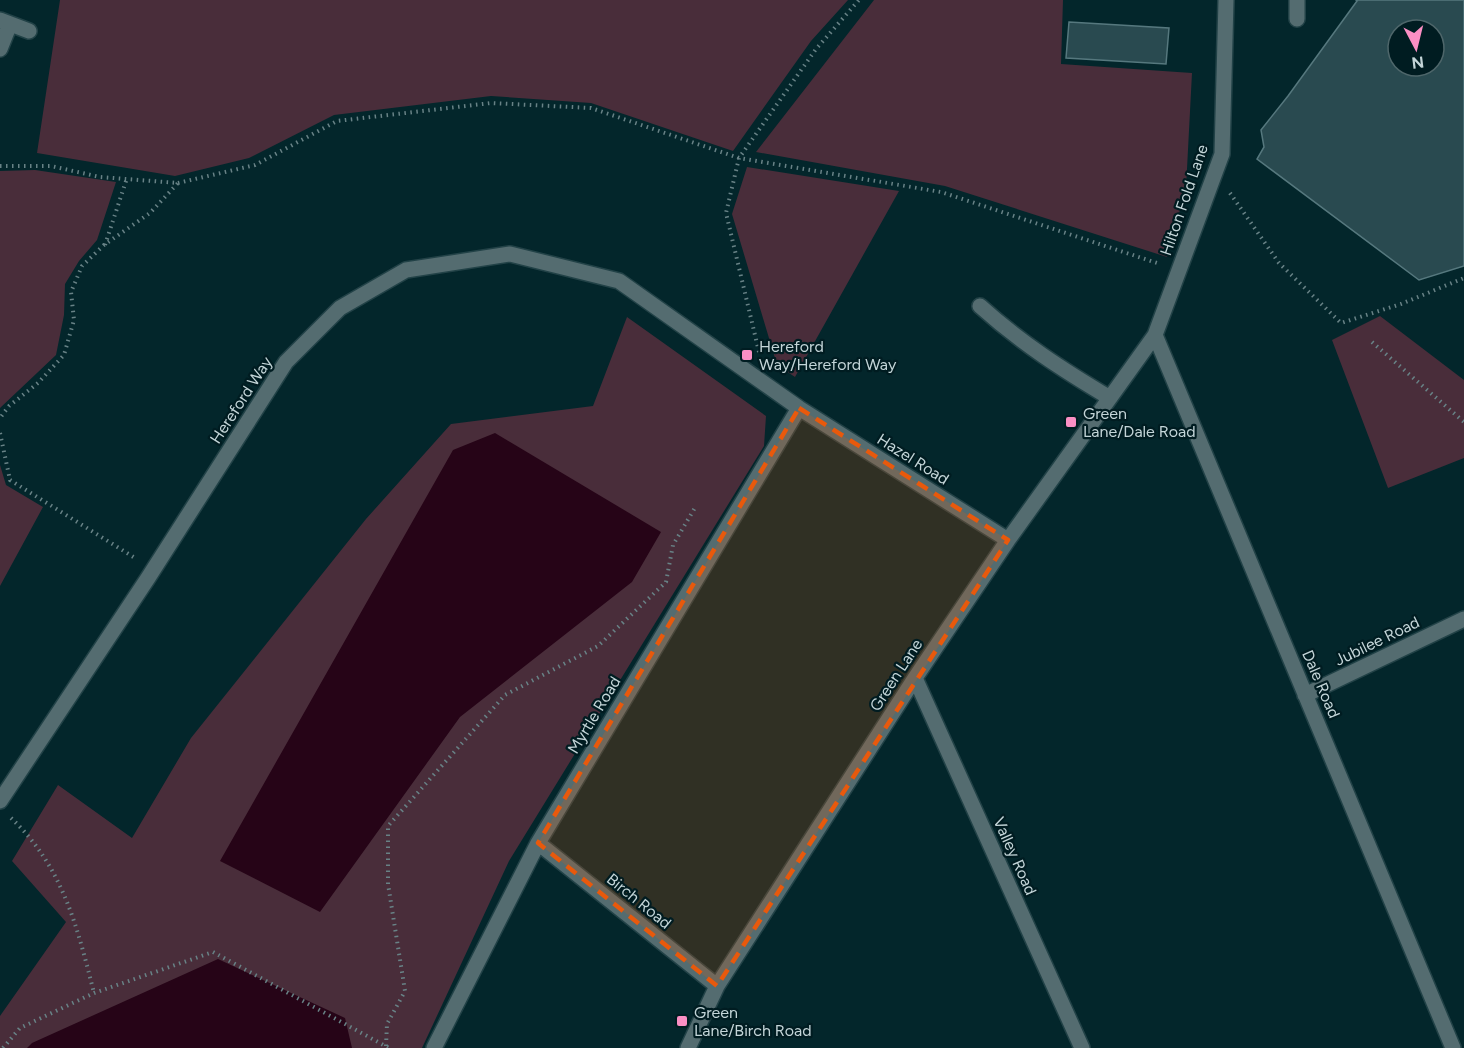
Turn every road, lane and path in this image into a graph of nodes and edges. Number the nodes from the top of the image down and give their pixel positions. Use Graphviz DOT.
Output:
graph roads {
  1 [pos="859,0"];
  2 [pos="1226,0"];
  3 [pos="1297,0"];
  4 [pos="1297,19"];
  5 [pos="5,22"];
  6 [pos="29,31"];
  7 [pos="0,50"];
  8 [pos="739,158"];
  9 [pos="0,166"];
  10 [pos="1215,172"];
  11 [pos="127,178"];
  12 [pos="177,183"];
  13 [pos="104,245"];
  14 [pos="1179,270"];
  15 [pos="1464,278"];
  16 [pos="980,306"];
  17 [pos="1155,335"];
  18 [pos="1372,342"];
  19 [pos="766,385"];
  20 [pos="1110,399"];
  21 [pos="800,408"];
  22 [pos="0,418"];
  23 [pos="1464,422"];
  24 [pos="0,433"];
  25 [pos="696,506"];
  26 [pos="1008,540"];
  27 [pos="154,569"];
  28 [pos="1464,619"];
  29 [pos="915,678"];
  30 [pos="1305,695"];
  31 [pos="5,783"];
  32 [pos="0,801"];
  33 [pos="8,815"];
  34 [pos="538,843"];
  35 [pos="717,987"];
  36 [pos="94,993"];
  37 [pos="388,1047"];
  38 [pos="3,1048"];
  39 [pos="434,1048"];
  40 [pos="688,1048"];
  41 [pos="1082,1048"];
  42 [pos="1453,1048"];
  1 -- 8 [label="path"];
  2 -- 10 [label="street, Hilton Fold Lane"];
  3 -- 4 [label="street"];
  5 -- 6 [label="street"];
  5 -- 7 [label="street"];
  8 -- 12 [label="path"];
  8 -- 14 [label="path"];
  8 -- 19 [label="path"];
  9 -- 11 [label="path"];
  10 -- 14 [label="street, Hilton Fold Lane"];
  10 -- 15 [label="path"];
  11 -- 12 [label="path"];
  11 -- 13 [label="path"];
  12 -- 13 [label="path"];
  13 -- 22 [label="path"];
  14 -- 17 [label="street, Hilton Fold Lane"];
  16 -- 20 [label="street"];
  17 -- 20 [label="street, Green Lane"];
  17 -- 30 [label="street, Dale Road"];
  18 -- 23 [label="path"];
  19 -- 21 [label="street, Hereford Way"];
  19 -- 27 [label="street, Hereford Way"];
  20 -- 26 [label="street, Green Lane"];
  21 -- 26 [label="street, Hazel Road"];
  21 -- 34 [label="street, Myrtle Road"];
  24 -- 27 [label="path"];
  25 -- 37 [label="path"];
  26 -- 29 [label="street, Green Lane"];
  27 -- 31 [label="street, Hereford Way"];
  28 -- 30 [label="street, Jubilee Road"];
  29 -- 35 [label="street, Green Lane"];
  29 -- 41 [label="street, Valley Road"];
  30 -- 42 [label="street, Dale Road"];
  31 -- 32 [label="street, Hereford Way"];
  33 -- 36 [label="path"];
  34 -- 35 [label="street, Birch Road"];
  34 -- 39 [label="street, Myrtle Road"];
  35 -- 40 [label="street, Green Lane"];
  36 -- 37 [label="path"];
  36 -- 38 [label="path"];
}
